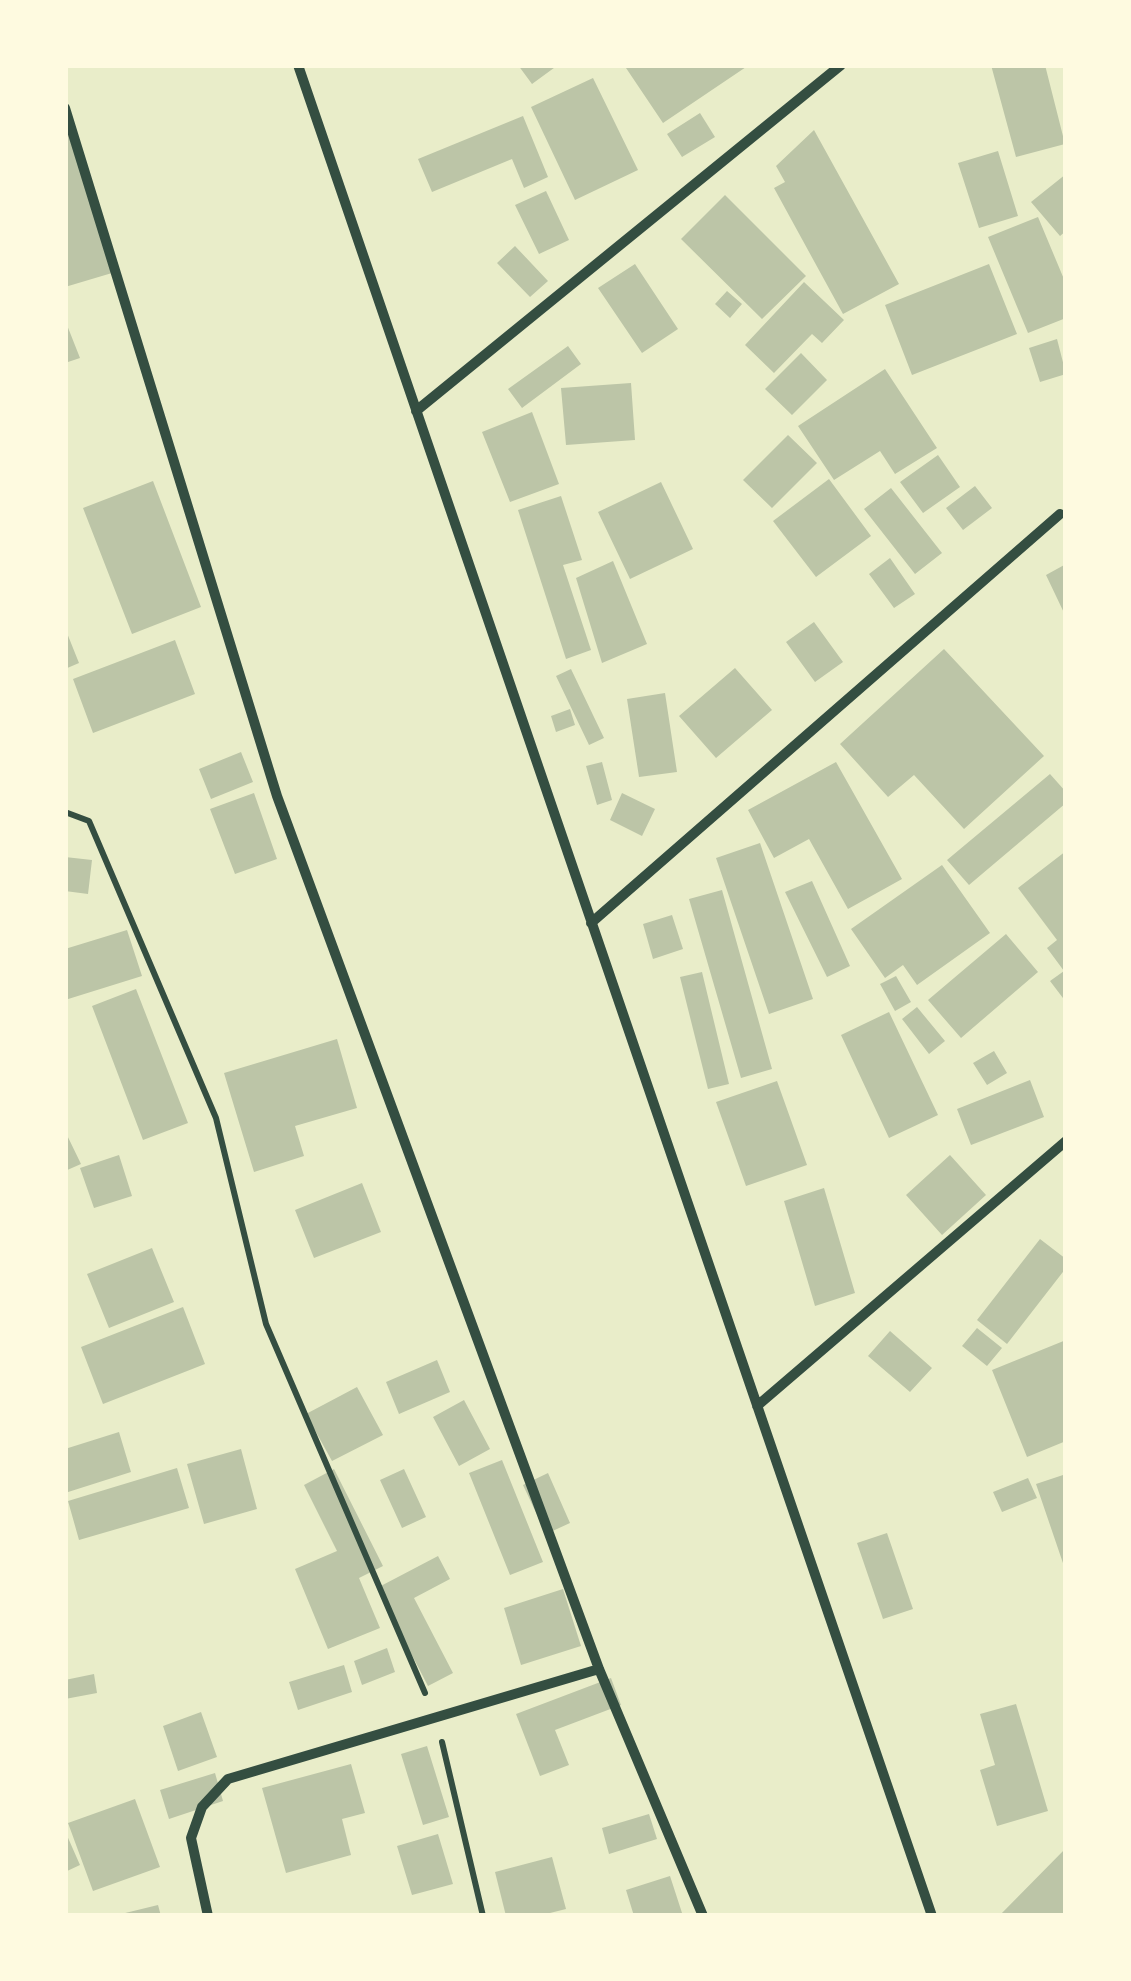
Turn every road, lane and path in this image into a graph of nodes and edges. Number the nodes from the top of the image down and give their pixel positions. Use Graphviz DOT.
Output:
graph roads {
  1 [pos="298,65"];
  2 [pos="842,65"];
  3 [pos="65,108"];
  4 [pos="416,412"];
  5 [pos="1060,514"];
  6 [pos="65,812"];
  7 [pos="591,924"];
  8 [pos="1066,1141"];
  9 [pos="757,1406"];
  10 [pos="599,1669"];
  11 [pos="436,1717"];
  12 [pos="208,1916"];
  13 [pos="484,1916"];
  14 [pos="703,1916"];
  15 [pos="932,1916"];
  1 -- 4 [label="street"];
  2 -- 4 [label="street"];
  3 -- 10 [label="street"];
  4 -- 7 [label="street"];
  5 -- 7 [label="street"];
  6 -- 11 [label="path"];
  7 -- 9 [label="street"];
  8 -- 9 [label="street"];
  9 -- 15 [label="street"];
  10 -- 11 [label="street"];
  10 -- 14 [label="street"];
  11 -- 12 [label="street"];
  11 -- 13 [label="path"];
}
